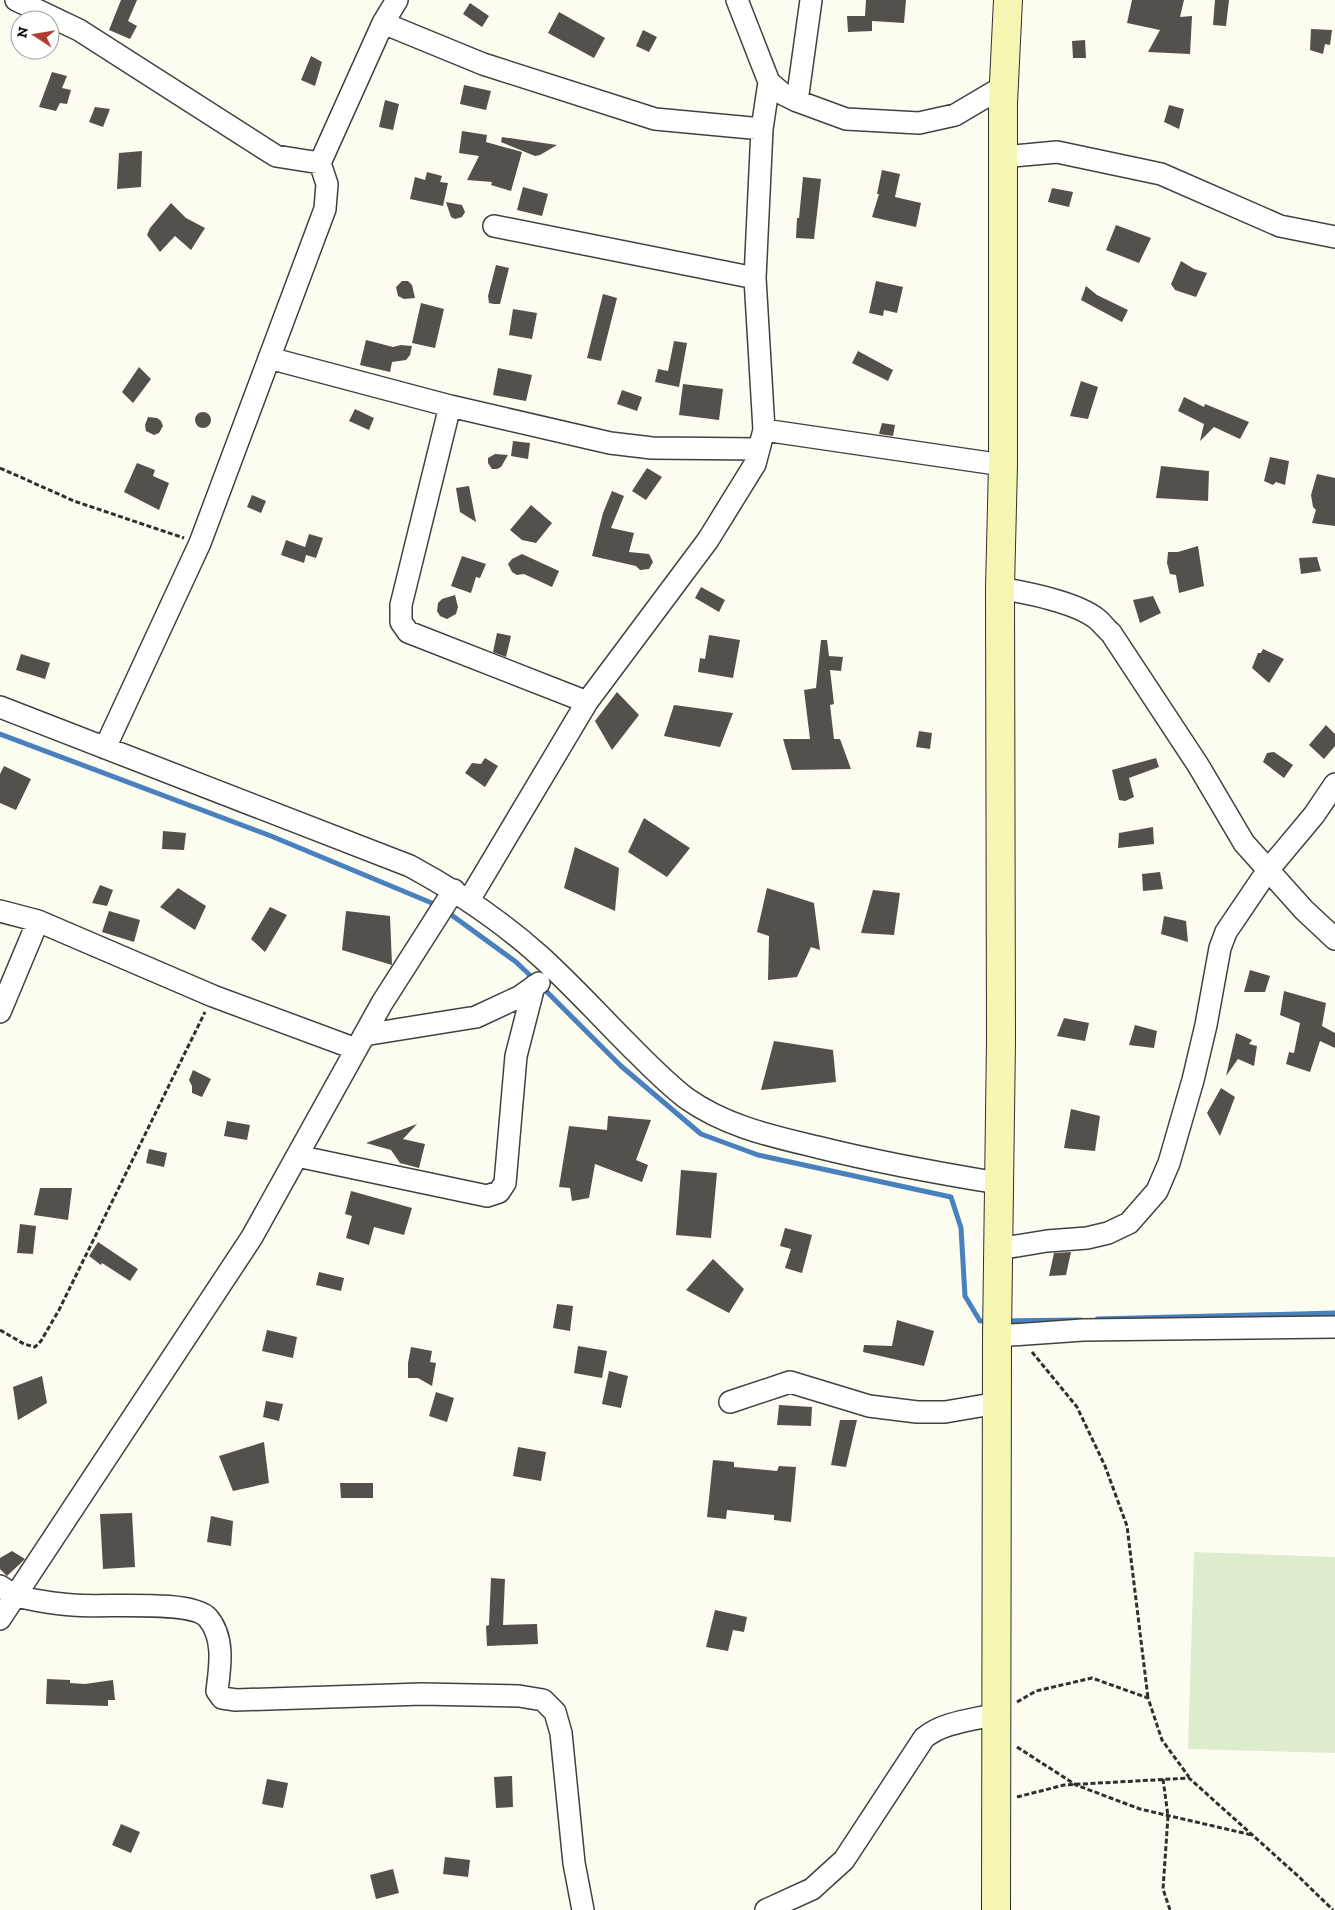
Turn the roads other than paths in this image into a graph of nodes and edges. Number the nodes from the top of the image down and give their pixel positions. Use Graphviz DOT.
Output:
graph roads {
  1 [pos="16,0"];
  2 [pos="397,0"];
  3 [pos="737,0"];
  4 [pos="811,0"];
  5 [pos="1008,0"];
  6 [pos="384,23"];
  7 [pos="769,82"];
  8 [pos="1004,86"];
  9 [pos="797,102"];
  10 [pos="762,130"];
  11 [pos="1003,157"];
  12 [pos="320,163"];
  13 [pos="494,226"];
  14 [pos="1335,238"];
  15 [pos="755,278"];
  16 [pos="269,358"];
  17 [pos="450,406"];
  18 [pos="761,439"];
  19 [pos="1003,465"];
  20 [pos="1000,588"];
  21 [pos="587,702"];
  22 [pos="0,707"];
  23 [pos="105,748"];
  24 [pos="1335,784"];
  25 [pos="1268,870"];
  26 [pos="461,895"];
  27 [pos="0,911"];
  28 [pos="38,921"];
  29 [pos="1335,939"];
  30 [pos="556,971"];
  31 [pos="534,986"];
  32 [pos="0,1012"];
  33 [pos="360,1042"];
  34 [pos="297,1156"];
  35 [pos="998,1183"];
  36 [pos="998,1249"];
  37 [pos="1335,1326"];
  38 [pos="1008,1335"];
  39 [pos="730,1402"];
  40 [pos="998,1403"];
  41 [pos="8,1591"];
  42 [pos="0,1619"];
  43 [pos="997,1724"];
  44 [pos="583,1910"];
  45 [pos="766,1910"];
  46 [pos="996,1910"];
  1 -- 12 [label="street"];
  2 -- 6 [label="street"];
  3 -- 7 [label="street"];
  4 -- 9 [label="street"];
  5 -- 8 [label="main road"];
  6 -- 10 [label="street"];
  6 -- 12 [label="street"];
  7 -- 9 [label="street"];
  7 -- 10 [label="street"];
  8 -- 9 [label="street"];
  8 -- 11 [label="main road"];
  10 -- 15 [label="street"];
  11 -- 14 [label="street"];
  11 -- 19 [label="main road"];
  12 -- 16 [label="street"];
  13 -- 15 [label="street"];
  15 -- 18 [label="street"];
  16 -- 17 [label="street"];
  16 -- 23 [label="street"];
  17 -- 18 [label="street"];
  17 -- 21 [label="street"];
  18 -- 19 [label="street"];
  18 -- 21 [label="street"];
  19 -- 20 [label="main road"];
  20 -- 25 [label="street"];
  20 -- 35 [label="main road"];
  21 -- 26 [label="street"];
  22 -- 23 [label="street"];
  23 -- 26 [label="street"];
  24 -- 25 [label="street"];
  25 -- 29 [label="street"];
  25 -- 36 [label="street"];
  26 -- 30 [label="street"];
  26 -- 33 [label="street"];
  27 -- 28 [label="street"];
  28 -- 32 [label="street"];
  28 -- 33 [label="street"];
  30 -- 31 [label="street"];
  30 -- 35 [label="street"];
  31 -- 33 [label="street"];
  31 -- 34 [label="street"];
  33 -- 34 [label="street"];
  34 -- 41 [label="street"];
  35 -- 36 [label="main road"];
  36 -- 38 [label="main road"];
  37 -- 38 [label="street"];
  38 -- 40 [label="main road"];
  39 -- 40 [label="street"];
  40 -- 43 [label="main road"];
  41 -- 42 [label="street"];
  41 -- 44 [label="street"];
  43 -- 45 [label="street"];
  43 -- 46 [label="main road"];
}
